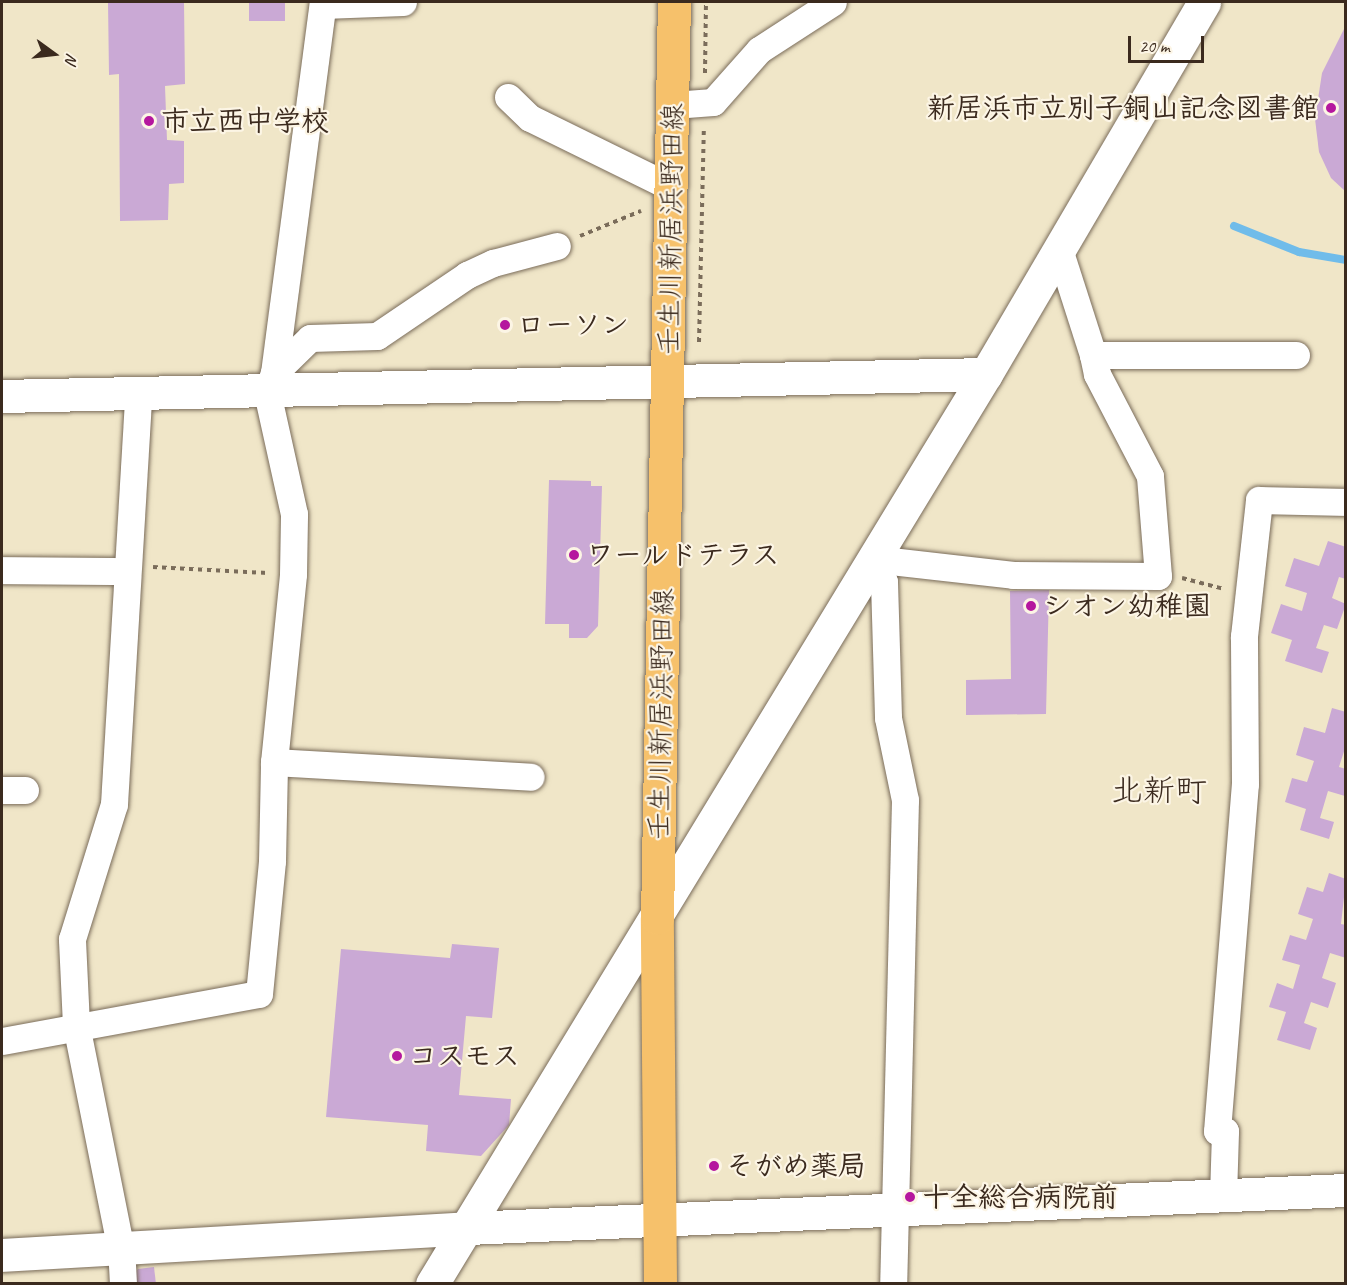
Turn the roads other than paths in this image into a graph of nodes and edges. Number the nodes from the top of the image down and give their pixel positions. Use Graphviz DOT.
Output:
graph roads {
  1 [pos="403,2"];
  2 [pos="674,2"];
  3 [pos="833,2"];
  4 [pos="1204,2"];
  5 [pos="323,3"];
  6 [pos="508,97"];
  7 [pos="689,104"];
  8 [pos="672,188"];
  9 [pos="557,246"];
  10 [pos="1059,249"];
  11 [pos="1093,355"];
  12 [pos="1296,356"];
  13 [pos="986,374"];
  14 [pos="270,382"];
  15 [pos="684,382"];
  16 [pos="138,394"];
  17 [pos="2,396"];
  18 [pos="1346,502"];
  19 [pos="873,559"];
  20 [pos="2,570"];
  21 [pos="127,571"];
  22 [pos="274,762"];
  23 [pos="531,777"];
  24 [pos="657,918"];
  25 [pos="76,1025"];
  26 [pos="2,1041"];
  27 [pos="1346,1190"];
  28 [pos="1223,1196"];
  29 [pos="894,1211"];
  30 [pos="661,1221"];
  31 [pos="468,1228"];
  32 [pos="121,1250"];
  33 [pos="2,1255"];
  34 [pos="123,1284"];
  35 [pos="432,1284"];
  36 [pos="660,1284"];
  37 [pos="892,1284"];
  1 -- 5 [label="street"];
  2 -- 7 [label="main road, 壬生川新居浜野田線"];
  3 -- 7 [label="street"];
  4 -- 10 [label="street"];
  5 -- 14 [label="street"];
  6 -- 8 [label="street"];
  7 -- 8 [label="main road, 壬生川新居浜野田線"];
  8 -- 15 [label="main road, 壬生川新居浜野田線"];
  9 -- 14 [label="street"];
  10 -- 11 [label="street"];
  10 -- 13 [label="street"];
  11 -- 12 [label="street"];
  11 -- 19 [label="street"];
  13 -- 15 [label="street"];
  13 -- 19 [label="street"];
  14 -- 15 [label="street"];
  14 -- 16 [label="street"];
  14 -- 22 [label="street"];
  15 -- 24 [label="main road, 壬生川新居浜野田線"];
  16 -- 17 [label="street"];
  16 -- 21 [label="street"];
  18 -- 28 [label="street"];
  19 -- 24 [label="street"];
  19 -- 29 [label="street"];
  20 -- 21 [label="street"];
  21 -- 25 [label="street"];
  22 -- 23 [label="street"];
  22 -- 25 [label="street"];
  24 -- 30 [label="main road, 壬生川新居浜野田線"];
  24 -- 31 [label="street"];
  25 -- 26 [label="street"];
  25 -- 32 [label="street"];
  27 -- 28 [label="street"];
  28 -- 29 [label="street"];
  29 -- 30 [label="street"];
  29 -- 37 [label="street"];
  30 -- 31 [label="street"];
  30 -- 36 [label="main road, 壬生川新居浜野田線"];
  31 -- 32 [label="street"];
  31 -- 35 [label="street"];
  32 -- 33 [label="street"];
  32 -- 34 [label="street"];
}
